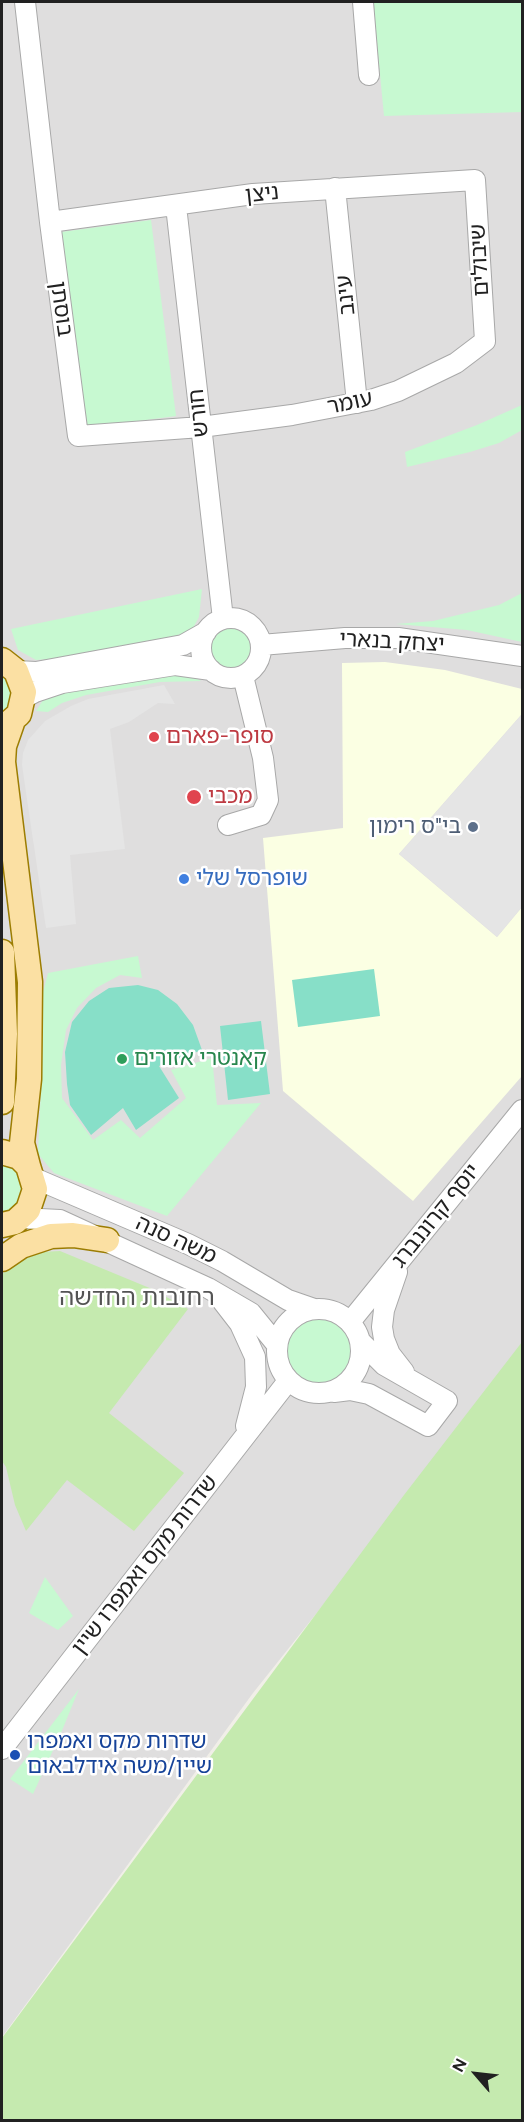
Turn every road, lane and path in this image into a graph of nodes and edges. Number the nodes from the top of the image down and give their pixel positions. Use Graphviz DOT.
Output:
graph roads {
  1 [pos="25,2"];
  2 [pos="363,2"];
  3 [pos="369,75"];
  4 [pos="475,180"];
  5 [pos="335,188"];
  6 [pos="176,206"];
  7 [pos="50,222"];
  8 [pos="485,341"];
  9 [pos="357,403"];
  10 [pos="201,428"];
  11 [pos="223,619"];
  12 [pos="206,632"];
  13 [pos="261,645"];
  14 [pos="522,656"];
  15 [pos="7,661"];
  16 [pos="210,670"];
  17 [pos="243,676"];
  18 [pos="24,698"];
  19 [pos="7,726"];
  20 [pos="228,825"];
  21 [pos="2,952"];
  22 [pos="2,1102"];
  23 [pos="522,1110"];
  24 [pos="2,1152"];
  25 [pos="31,1172"];
  26 [pos="8,1226"];
  27 [pos="106,1240"];
  28 [pos="416,1240"];
  29 [pos="2,1259"];
  30 [pos="208,1288"];
  31 [pos="314,1309"];
  32 [pos="350,1322"];
  33 [pos="361,1342"];
  34 [pos="277,1345"];
  35 [pos="409,1379"];
  36 [pos="288,1381"];
  37 [pos="328,1393"];
  38 [pos="232,1452"];
  39 [pos="2,1749"];
  1 -- 7 [label="street, בוסתן"];
  2 -- 3 [label="street"];
  4 -- 5 [label="street, ניצן"];
  4 -- 8 [label="street, שיבולים"];
  5 -- 6 [label="street, ניצן"];
  5 -- 9 [label="street, עינב"];
  6 -- 7 [label="street, ניצן"];
  6 -- 10 [label="street, חורש"];
  7 -- 10 [label="street, בוסתן"];
  8 -- 9 [label="street, עומר"];
  9 -- 10 [label="street, עומר"];
  10 -- 11 [label="street, חורש"];
  11 -- 12 [label="street"];
  11 -- 13 [label="street"];
  12 -- 15 [label="street"];
  12 -- 16 [label="street"];
  13 -- 14 [label="street, יצחק בנארי"];
  13 -- 17 [label="street"];
  15 -- 18 [label="main road"];
  16 -- 17 [label="street"];
  16 -- 18 [label="street"];
  17 -- 20 [label="street"];
  18 -- 19 [label="main road"];
  19 -- 25 [label="main road"];
  21 -- 22 [label="main road"];
  23 -- 28 [label="street, יוסף קרוננברג"];
  24 -- 25 [label="main road"];
  25 -- 26 [label="main road"];
  25 -- 31 [label="street, משה סנה"];
  26 -- 27 [label="street, משה סנה"];
  27 -- 29 [label="main road"];
  27 -- 30 [label="street, משה סנה"];
  28 -- 32 [label="street, יוסף קרוננברג"];
  28 -- 35 [label="street"];
  30 -- 34 [label="street, משה סנה"];
  30 -- 38 [label="street"];
  31 -- 32 [label="street"];
  31 -- 34 [label="street"];
  32 -- 33 [label="street"];
  33 -- 35 [label="street"];
  33 -- 37 [label="street"];
  34 -- 36 [label="street"];
  35 -- 37 [label="street"];
  36 -- 37 [label="street"];
  36 -- 38 [label="street, שדרות מקס ואמפרו שיין"];
  38 -- 39 [label="street, שדרות מקס ואמפרו שיין"];
}
